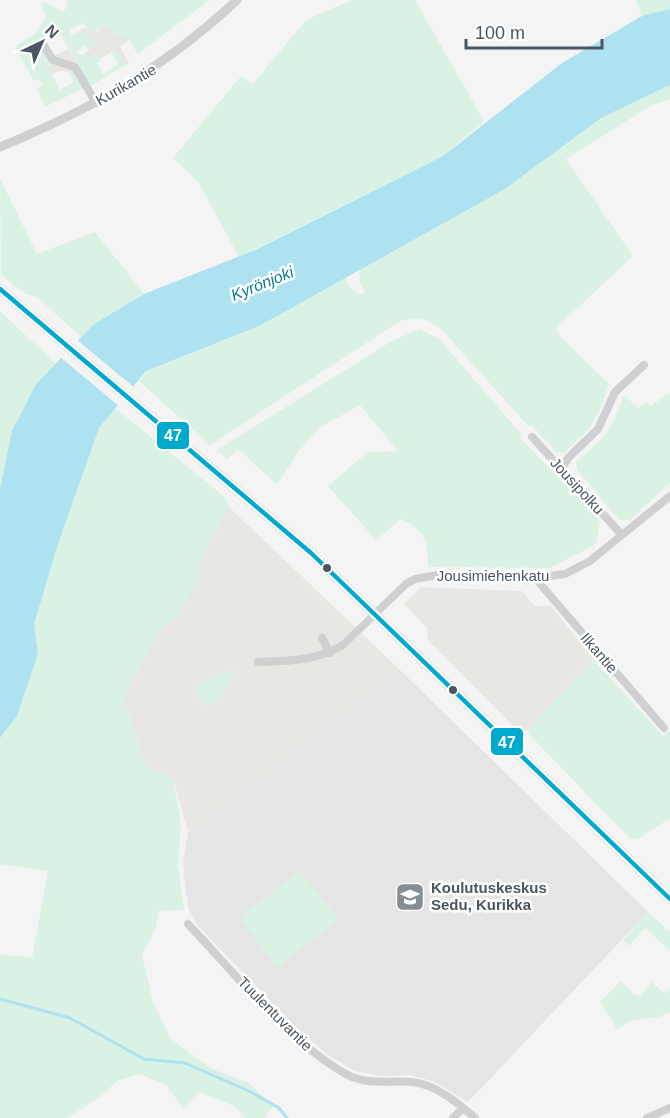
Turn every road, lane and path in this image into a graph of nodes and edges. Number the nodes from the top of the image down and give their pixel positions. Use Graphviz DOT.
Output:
graph roads {
  1 [pos="237,0"];
  2 [pos="42,43"];
  3 [pos="96,103"];
  4 [pos="0,147"];
  5 [pos="0,289"];
  6 [pos="644,365"];
  7 [pos="532,437"];
  8 [pos="562,468"];
  9 [pos="670,496"];
  10 [pos="622,536"];
  11 [pos="535,578"];
  12 [pos="375,613"];
  13 [pos="322,638"];
  14 [pos="330,653"];
  15 [pos="258,662"];
  16 [pos="664,728"];
  17 [pos="670,899"];
  18 [pos="188,924"];
  19 [pos="463,1108"];
  20 [pos="670,1108"];
  21 [pos="453,1118"];
  22 [pos="475,1118"];
  23 [pos="647,1118"];
  1 -- 3 [label="street, Kurikantie"];
  2 -- 3 [label="street"];
  3 -- 4 [label="street, Kurikantie"];
  5 -- 12 [label="main road"];
  6 -- 8 [label="street"];
  7 -- 8 [label="street, Jousipolku"];
  8 -- 10 [label="street, Jousipolku"];
  9 -- 10 [label="street, Jousimiehenkatu"];
  10 -- 11 [label="street, Jousimiehenkatu"];
  11 -- 12 [label="street, Jousimiehenkatu"];
  11 -- 16 [label="street, Ilkantie"];
  12 -- 14 [label="street, Jousimiehenkatu"];
  12 -- 17 [label="main road"];
  13 -- 14 [label="street"];
  14 -- 15 [label="street"];
  18 -- 19 [label="street, Tuulentuvantie"];
  19 -- 21 [label="street"];
  19 -- 22 [label="street, Tuulentuvantie"];
  20 -- 23 [label="street"];
}
